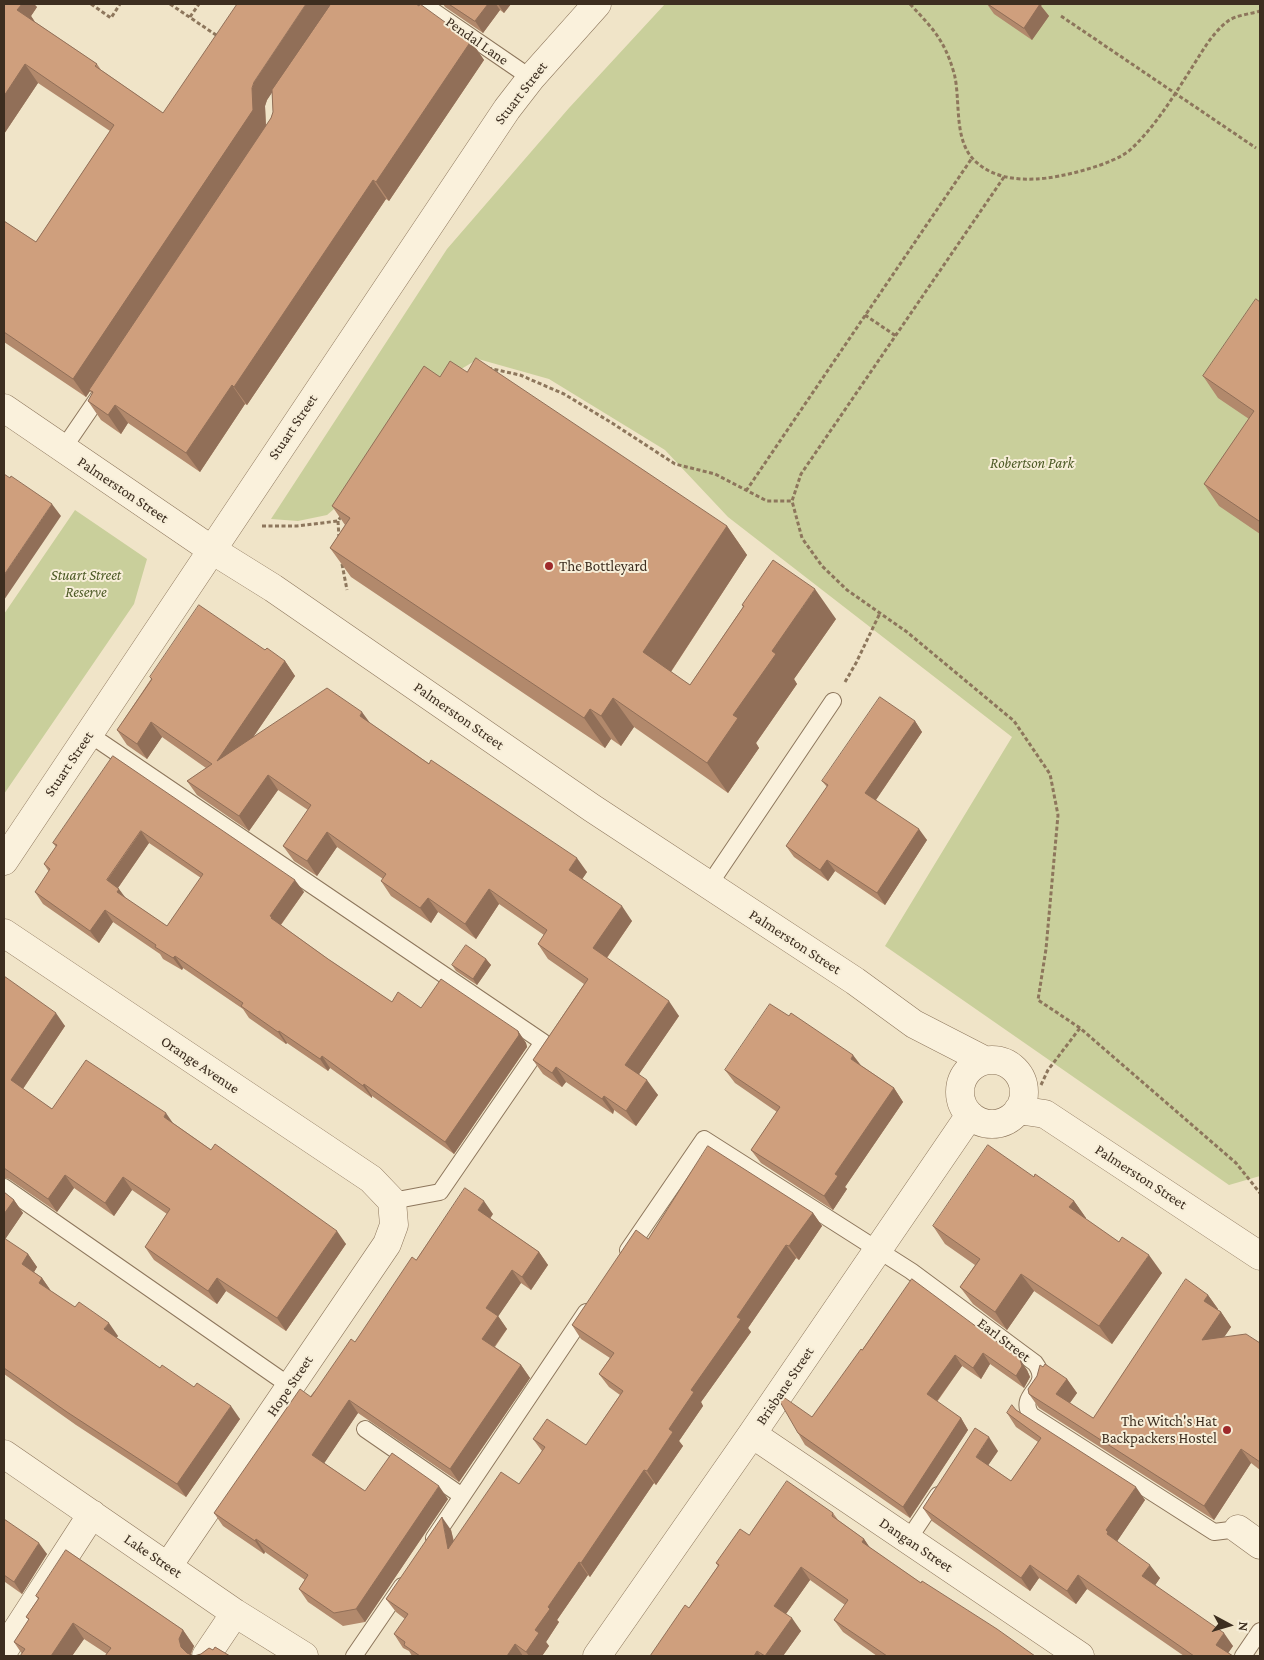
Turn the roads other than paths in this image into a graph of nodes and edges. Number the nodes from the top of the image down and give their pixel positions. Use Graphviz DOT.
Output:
graph roads {
  1 [pos="423,4"];
  2 [pos="597,4"];
  3 [pos="531,78"];
  4 [pos="111,378"];
  5 [pos="4,408"];
  6 [pos="63,449"];
  7 [pos="212,550"];
  8 [pos="833,701"];
  9 [pos="89,734"];
  10 [pos="4,861"];
  11 [pos="708,884"];
  12 [pos="4,933"];
  13 [pos="914,1024"];
  14 [pos="984,1060"];
  15 [pos="962,1080"];
  16 [pos="1023,1111"];
  17 [pos="970,1115"];
  18 [pos="4,1187"];
  19 [pos="392,1201"];
  20 [pos="1257,1247"];
  21 [pos="878,1249"];
  22 [pos="621,1260"];
  23 [pos="594,1301"];
  24 [pos="290,1386"];
  25 [pos="365,1429"];
  26 [pos="752,1434"];
  27 [pos="4,1454"];
  28 [pos="944,1485"];
  29 [pos="462,1496"];
  30 [pos="92,1514"];
  31 [pos="1238,1529"];
  32 [pos="908,1540"];
  33 [pos="1260,1545"];
  34 [pos="425,1552"];
  35 [pos="168,1566"];
  36 [pos="408,1576"];
  37 [pos="235,1613"];
  38 [pos="1260,1631"];
  39 [pos="4,1650"];
  40 [pos="206,1656"];
  41 [pos="304,1656"];
  42 [pos="354,1656"];
  43 [pos="597,1656"];
  44 [pos="1080,1656"];
  45 [pos="1242,1656"];
  1 -- 3 [label="lane, Pendal Lane"];
  2 -- 3 [label="street, Stuart Street"];
  3 -- 7 [label="street, Stuart Street"];
  4 -- 6 [label="lane"];
  5 -- 6 [label="street, Palmerston Street"];
  6 -- 7 [label="street, Palmerston Street"];
  7 -- 9 [label="street, Stuart Street"];
  7 -- 11 [label="street, Palmerston Street"];
  8 -- 11 [label="lane"];
  9 -- 10 [label="street, Stuart Street"];
  9 -- 19 [label="lane"];
  11 -- 13 [label="street, Palmerston Street"];
  12 -- 19 [label="street, Orange Avenue"];
  13 -- 14 [label="street, Palmerston Street"];
  13 -- 15 [label="street, Palmerston Street"];
  14 -- 15 [label="street"];
  14 -- 16 [label="street"];
  15 -- 17 [label="street"];
  16 -- 17 [label="street"];
  16 -- 20 [label="street, Palmerston Street"];
  17 -- 21 [label="street, Brisbane Street"];
  18 -- 24 [label="lane"];
  19 -- 24 [label="street, Hope Street"];
  21 -- 22 [label="lane"];
  21 -- 26 [label="street, Brisbane Street"];
  21 -- 31 [label="lane, Earl Street"];
  23 -- 29 [label="lane"];
  24 -- 35 [label="street, Hope Street"];
  25 -- 29 [label="lane"];
  26 -- 32 [label="street, Dangan Street"];
  26 -- 43 [label="street, Brisbane Street"];
  27 -- 30 [label="street, Lake Street"];
  28 -- 32 [label="lane"];
  29 -- 34 [label="lane"];
  30 -- 35 [label="street, Lake Street"];
  30 -- 39 [label="street"];
  31 -- 33 [label="street, Earl Street"];
  32 -- 44 [label="street, Dangan Street"];
  35 -- 37 [label="street, Lake Street"];
  36 -- 42 [label="lane"];
  37 -- 40 [label="street"];
  37 -- 41 [label="street, Lake Street"];
  38 -- 45 [label="lane"];
}
